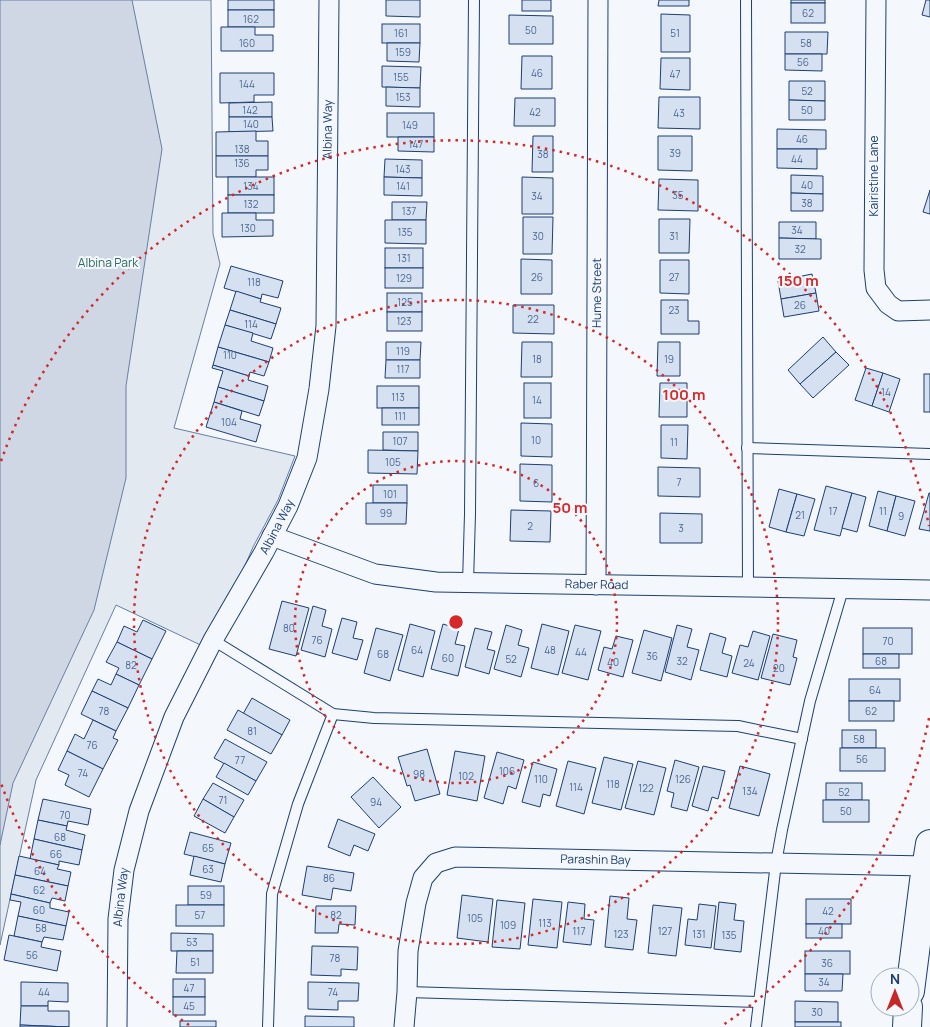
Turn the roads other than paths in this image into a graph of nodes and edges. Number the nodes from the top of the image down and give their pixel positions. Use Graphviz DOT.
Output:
graph roads {
  1 [pos="329,0"];
  2 [pos="474,0"];
  3 [pos="598,0"];
  4 [pos="746,0"];
  5 [pos="876,0"];
  6 [pos="930,310"];
  7 [pos="748,448"];
  8 [pos="930,454"];
  9 [pos="272,536"];
  10 [pos="468,583"];
  11 [pos="596,585"];
  12 [pos="748,587"];
  13 [pos="843,589"];
  14 [pos="930,590"];
  15 [pos="213,640"];
  16 [pos="333,714"];
  17 [pos="802,739"];
  18 [pos="928,855"];
  19 [pos="776,863"];
  20 [pos="913,967"];
  21 [pos="407,992"];
  22 [pos="759,1002"];
  23 [pos="117,1027"];
  24 [pos="268,1027"];
  25 [pos="404,1027"];
  26 [pos="756,1027"];
  1 -- 9 [label="street, Albina Way"];
  2 -- 10 [label="lane"];
  3 -- 11 [label="street, Hume Street"];
  4 -- 7 [label="lane"];
  5 -- 6 [label="street, Kairistine Lane"];
  7 -- 8 [label="lane"];
  7 -- 12 [label="lane"];
  9 -- 10 [label="street, Raber Road"];
  9 -- 15 [label="street, Albina Way"];
  10 -- 11 [label="street, Raber Road"];
  11 -- 12 [label="street, Raber Road"];
  12 -- 13 [label="street, Raber Road"];
  13 -- 14 [label="street, Raber Road"];
  13 -- 17 [label="lane"];
  15 -- 16 [label="lane"];
  15 -- 23 [label="street, Albina Way"];
  16 -- 17 [label="lane"];
  16 -- 24 [label="lane"];
  17 -- 19 [label="lane"];
  18 -- 19 [label="street, Parashin Bay"];
  18 -- 20 [label="street"];
  19 -- 21 [label="street, Parashin Bay"];
  19 -- 22 [label="lane"];
  21 -- 22 [label="lane"];
  21 -- 25 [label="street, Parashin Bay"];
  22 -- 26 [label="lane"];
}
